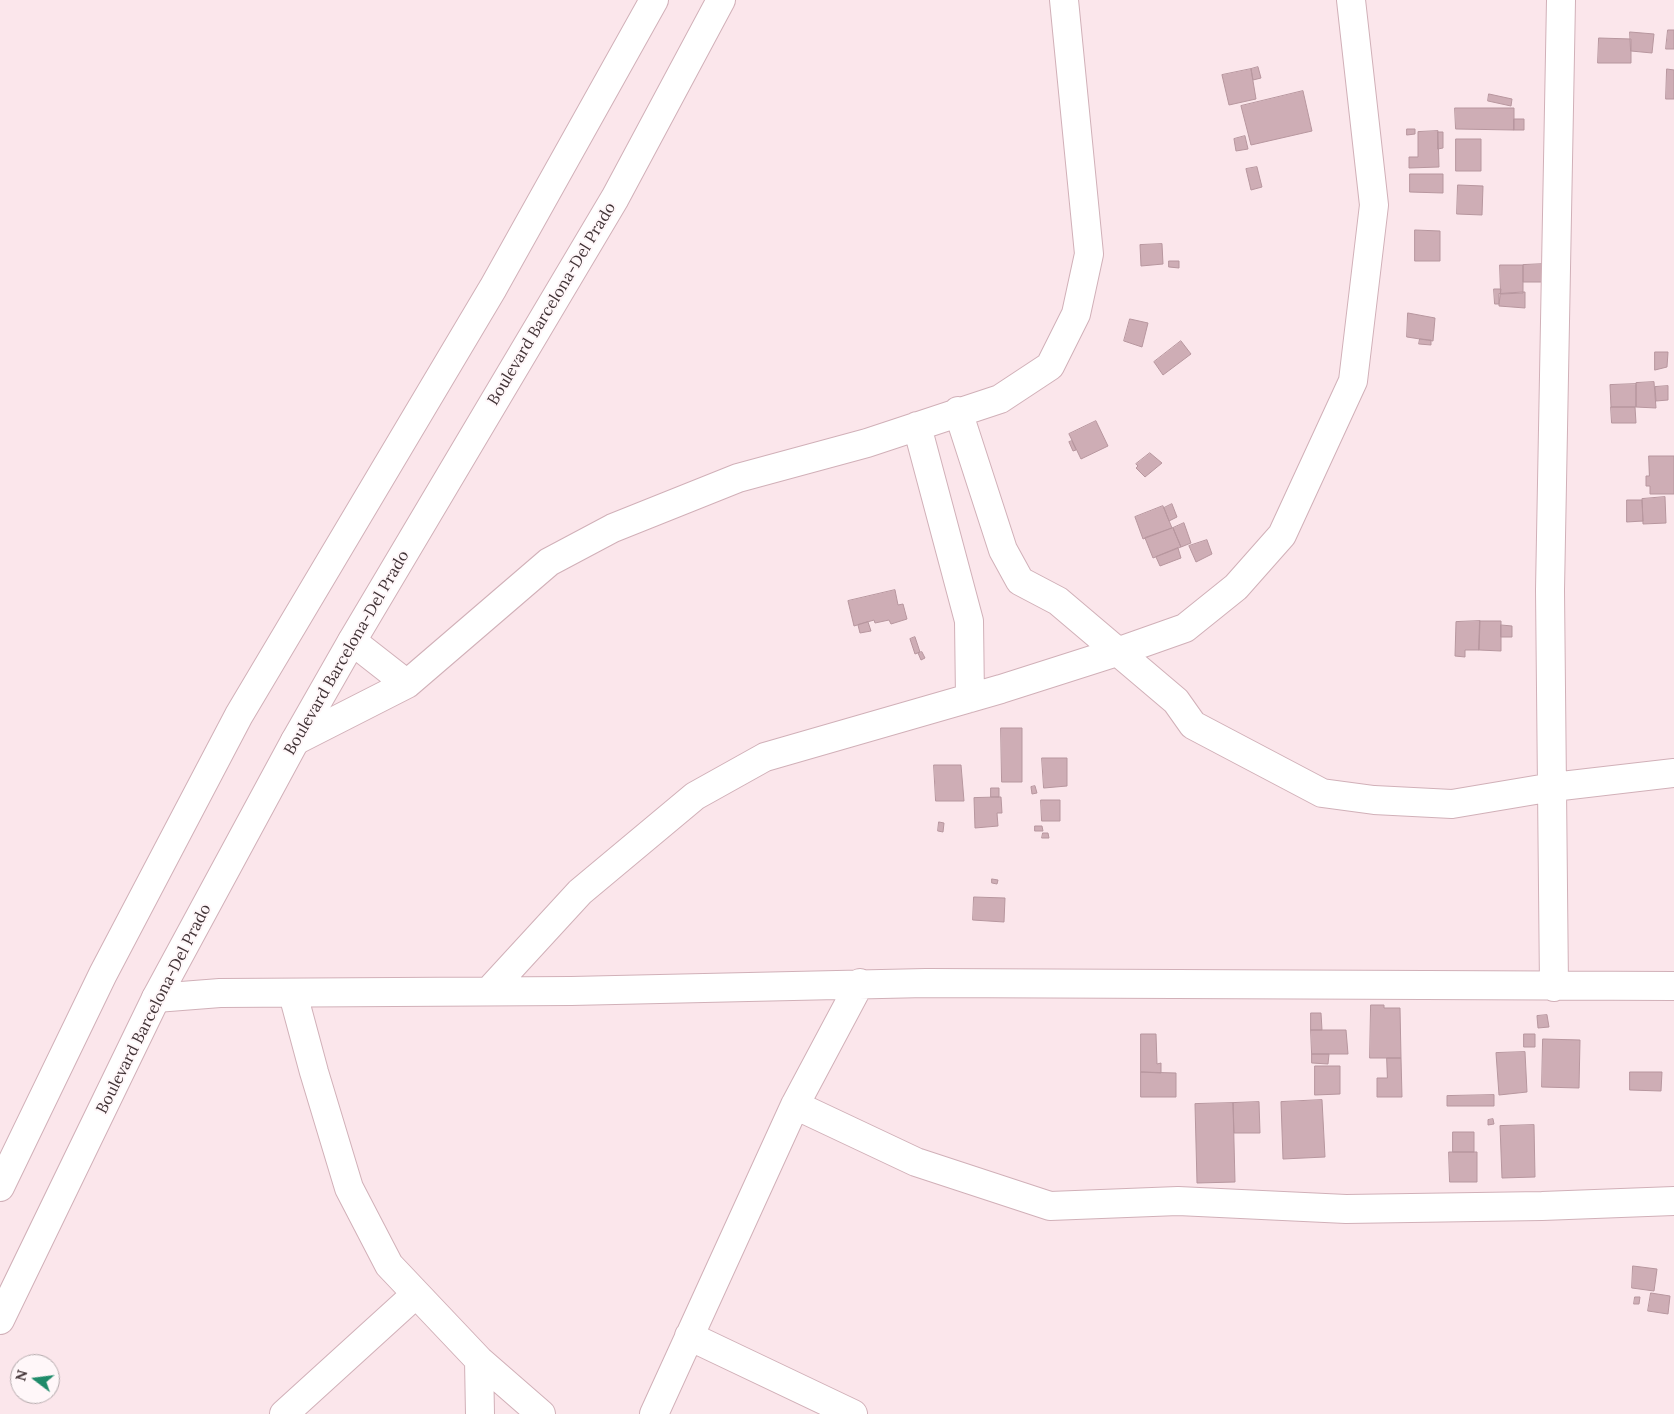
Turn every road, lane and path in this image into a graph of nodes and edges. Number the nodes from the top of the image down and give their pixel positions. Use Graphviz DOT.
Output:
graph roads {
  1 [pos="654,0"];
  2 [pos="721,0"];
  3 [pos="1064,0"];
  4 [pos="1351,0"];
  5 [pos="1561,0"];
  6 [pos="958,411"];
  7 [pos="917,426"];
  8 [pos="352,641"];
  9 [pos="1117,652"];
  10 [pos="406,684"];
  11 [pos="970,698"];
  12 [pos="295,742"];
  13 [pos="1674,773"];
  14 [pos="1553,787"];
  15 [pos="860,983"];
  16 [pos="1674,986"];
  17 [pos="1554,987"];
  18 [pos="490,991"];
  19 [pos="293,994"];
  20 [pos="156,998"];
  21 [pos="795,1105"];
  22 [pos="0,1187"];
  23 [pos="1674,1201"];
  24 [pos="416,1294"];
  25 [pos="0,1320"];
  26 [pos="689,1336"];
  27 [pos="480,1360"];
  28 [pos="284,1414"];
  29 [pos="480,1414"];
  30 [pos="541,1414"];
  31 [pos="654,1414"];
  32 [pos="853,1414"];
  1 -- 22 [label="street"];
  2 -- 8 [label="street, Boulevard Barcelona-Del Prado"];
  3 -- 6 [label="street"];
  4 -- 9 [label="street"];
  5 -- 14 [label="street"];
  6 -- 7 [label="street"];
  6 -- 9 [label="street"];
  7 -- 10 [label="street"];
  7 -- 11 [label="street"];
  8 -- 10 [label="street"];
  8 -- 12 [label="street, Boulevard Barcelona-Del Prado"];
  9 -- 11 [label="street"];
  9 -- 14 [label="street"];
  10 -- 12 [label="street"];
  11 -- 18 [label="street"];
  12 -- 20 [label="street, Boulevard Barcelona-Del Prado"];
  13 -- 14 [label="street"];
  14 -- 17 [label="street"];
  15 -- 17 [label="street"];
  15 -- 18 [label="street"];
  15 -- 21 [label="street"];
  16 -- 17 [label="street"];
  18 -- 19 [label="street"];
  19 -- 20 [label="street"];
  19 -- 24 [label="street"];
  20 -- 25 [label="street, Boulevard Barcelona-Del Prado"];
  21 -- 23 [label="street"];
  21 -- 26 [label="street"];
  24 -- 27 [label="street"];
  24 -- 28 [label="street"];
  26 -- 31 [label="street"];
  26 -- 32 [label="street"];
  27 -- 29 [label="street"];
  27 -- 30 [label="street"];
}
